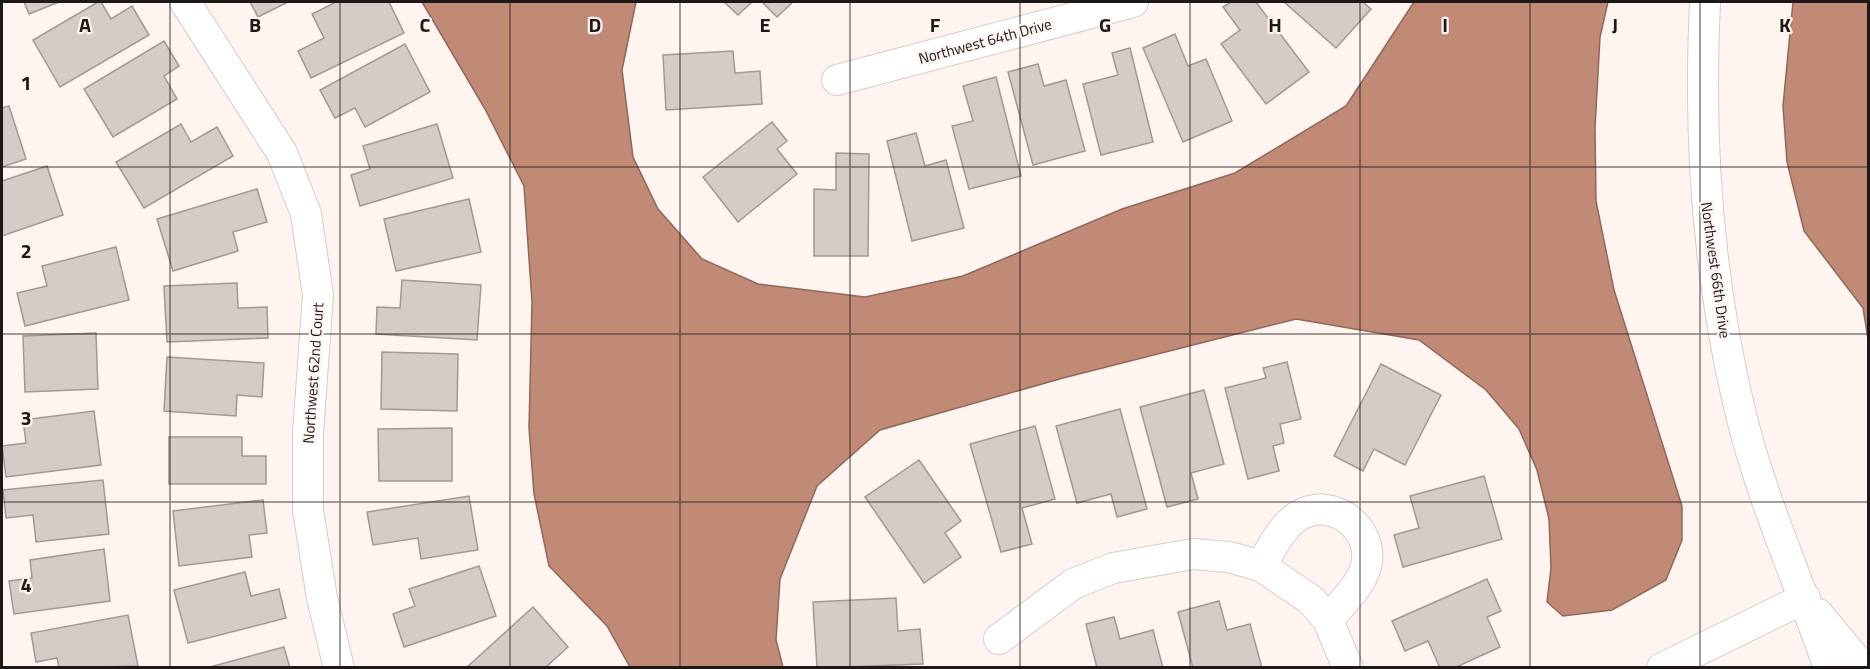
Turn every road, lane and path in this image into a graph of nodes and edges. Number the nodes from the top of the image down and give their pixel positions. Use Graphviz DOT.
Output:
graph roads {
  1 [pos="185,2"];
  2 [pos="1133,2"];
  3 [pos="1705,2"];
  4 [pos="837,80"];
  5 [pos="1261,566"];
  6 [pos="1805,598"];
  7 [pos="1328,620"];
  8 [pos="999,639"];
  9 [pos="339,668"];
  10 [pos="1348,668"];
  11 [pos="1662,668"];
  12 [pos="1829,668"];
  13 [pos="1863,668"];
  1 -- 9 [label="street, Northwest 62nd Court"];
  2 -- 4 [label="street, Northwest 64th Drive"];
  3 -- 6 [label="street, Northwest 66th Drive"];
  5 -- 7 [label="street"];
  5 -- 7 [label="street"];
  5 -- 8 [label="street"];
  6 -- 11 [label="street"];
  6 -- 12 [label="street, Northwest 66th Drive"];
  6 -- 13 [label="street, Northwest 66th Drive"];
  7 -- 10 [label="street"];
}
